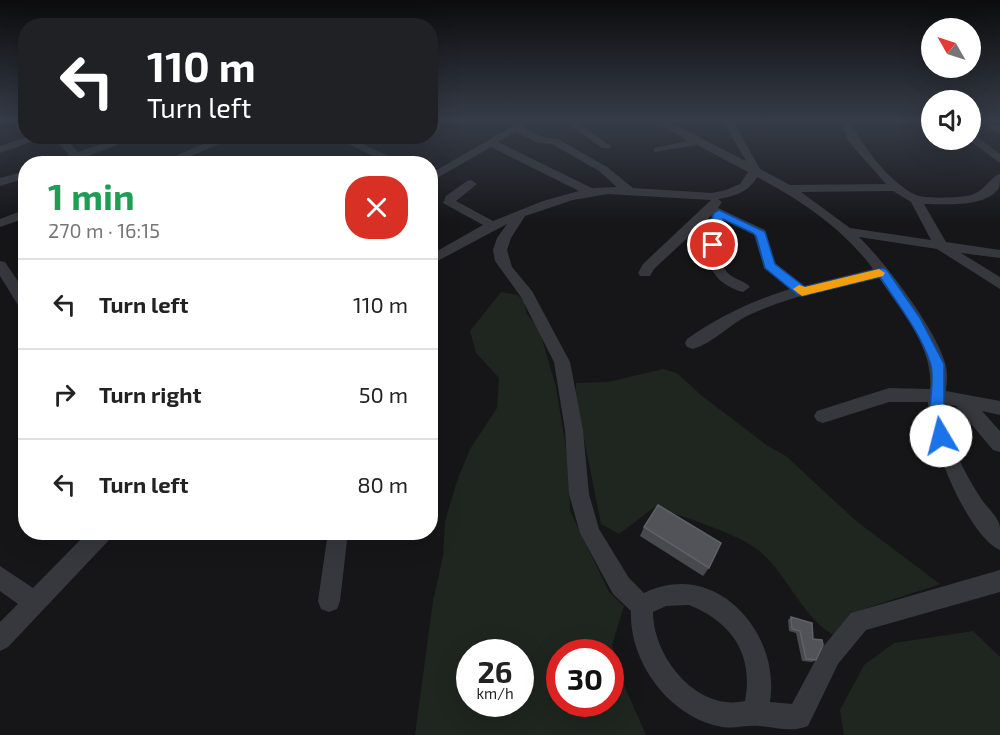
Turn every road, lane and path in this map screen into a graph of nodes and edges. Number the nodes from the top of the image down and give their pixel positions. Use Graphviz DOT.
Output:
graph roads {
  1 [pos="468,155"];
  2 [pos="516,155"];
  3 [pos="579,155"];
  4 [pos="722,155"];
  5 [pos="748,155"];
  6 [pos="867,155"];
  7 [pos="754,172"];
  8 [pos="438,174"];
  9 [pos="18,176"];
  10 [pos="1000,177"];
  11 [pos="0,182"];
  12 [pos="471,184"];
  13 [pos="895,187"];
  14 [pos="790,189"];
  15 [pos="628,190"];
  16 [pos="590,192"];
  17 [pos="719,196"];
  18 [pos="916,200"];
  19 [pos="715,211"];
  20 [pos="521,213"];
  21 [pos="18,216"];
  22 [pos="0,223"];
  23 [pos="492,225"];
  24 [pos="845,231"];
  25 [pos="942,247"];
  26 [pos="1000,254"];
  27 [pos="438,256"];
  28 [pos="0,265"];
  29 [pos="883,272"];
  30 [pos="645,273"];
  31 [pos="1000,284"];
  32 [pos="743,286"];
  33 [pos="802,292"];
  34 [pos="18,293"];
  35 [pos="693,343"];
  36 [pos="936,395"];
  37 [pos="960,399"];
  38 [pos="1000,408"];
  39 [pos="824,416"];
  40 [pos="1000,444"];
  41 [pos="95,540"];
  42 [pos="337,540"];
  43 [pos="1000,540"];
  44 [pos="0,577"];
  45 [pos="1000,581"];
  46 [pos="329,601"];
  47 [pos="34,603"];
  48 [pos="642,606"];
  49 [pos="0,639"];
  50 [pos="756,713"];
  1 -- 8 [label="street"];
  2 -- 16 [label="street"];
  3 -- 15 [label="street"];
  4 -- 7 [label="street"];
  5 -- 7 [label="street"];
  6 -- 13 [label="street"];
  7 -- 14 [label="street"];
  7 -- 17 [label="street"];
  9 -- 11 [label="street"];
  10 -- 18 [label="street"];
  12 -- 23 [label="street"];
  13 -- 14 [label="street"];
  13 -- 18 [label="street"];
  14 -- 24 [label="street"];
  15 -- 16 [label="street"];
  15 -- 17 [label="street"];
  16 -- 20 [label="street"];
  17 -- 19 [label="street"];
  18 -- 25 [label="street"];
  19 -- 30 [label="street"];
  19 -- 32 [label="street"];
  19 -- 33 [label="street"];
  20 -- 23 [label="street"];
  20 -- 48 [label="street"];
  21 -- 22 [label="street"];
  23 -- 27 [label="street"];
  24 -- 25 [label="street"];
  24 -- 29 [label="street"];
  25 -- 26 [label="street"];
  25 -- 31 [label="street"];
  28 -- 34 [label="street"];
  29 -- 33 [label="street"];
  29 -- 36 [label="street"];
  33 -- 35 [label="street"];
  36 -- 37 [label="street"];
  36 -- 39 [label="street"];
  36 -- 43 [label="street"];
  37 -- 38 [label="street"];
  37 -- 40 [label="street"];
  41 -- 47 [label="street"];
  42 -- 46 [label="street"];
  44 -- 47 [label="street"];
  45 -- 50 [label="street"];
  47 -- 49 [label="street"];
  48 -- 50 [label="street"];
  48 -- 50 [label="street"];
}
